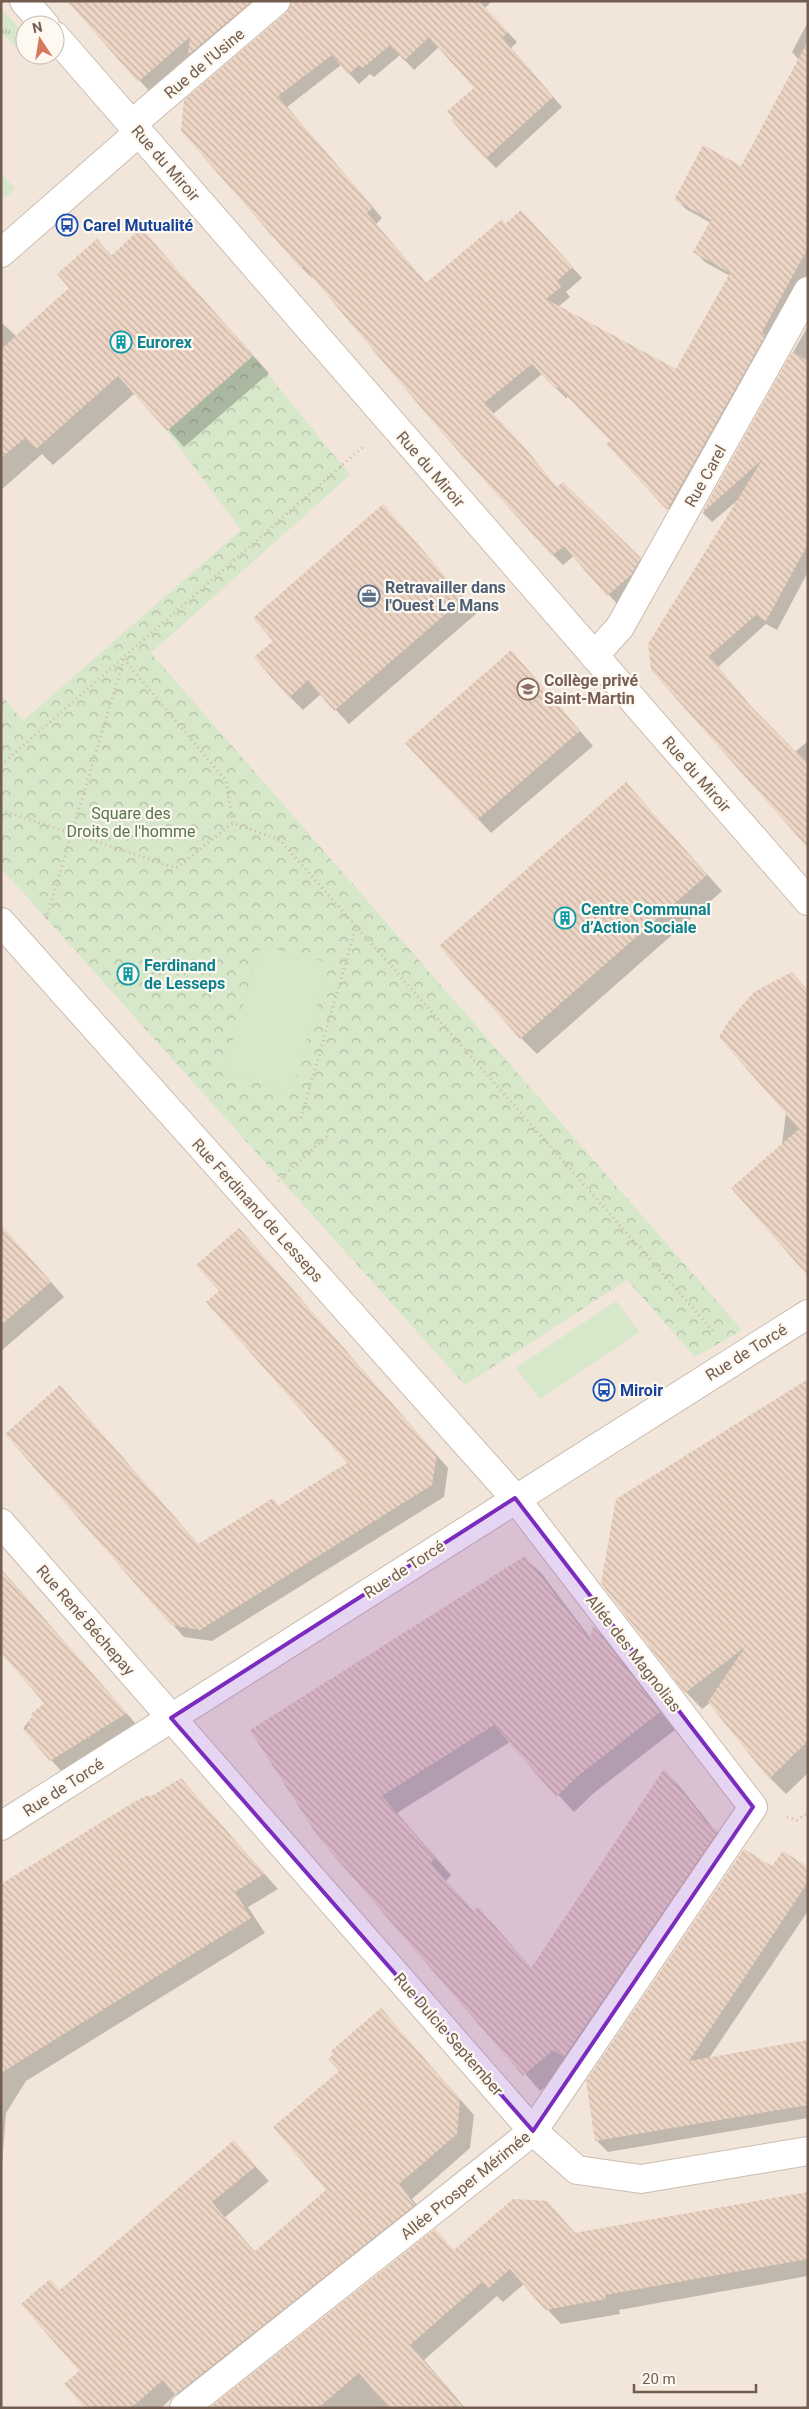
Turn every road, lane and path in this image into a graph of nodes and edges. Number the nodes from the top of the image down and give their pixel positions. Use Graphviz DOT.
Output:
graph roads {
  1 [pos="24,1"];
  2 [pos="276,1"];
  3 [pos="36,15"];
  4 [pos="65,48"];
  5 [pos="135,128"];
  6 [pos="1,253"];
  7 [pos="808,291"];
  8 [pos="391,422"];
  9 [pos="594,656"];
  10 [pos="124,659"];
  11 [pos="1,765"];
  12 [pos="1,810"];
  13 [pos="233,823"];
  14 [pos="72,833"];
  15 [pos="808,901"];
  16 [pos="1,922"];
  17 [pos="356,927"];
  18 [pos="34,959"];
  19 [pos="301,1118"];
  20 [pos="327,1136"];
  21 [pos="272,1187"];
  22 [pos="808,1314"];
  23 [pos="737,1358"];
  24 [pos="515,1498"];
  25 [pos="1,1523"];
  26 [pos="172,1718"];
  27 [pos="753,1807"];
  28 [pos="1,1826"];
  29 [pos="533,2131"];
  30 [pos="808,2152"];
  31 [pos="184,2408"];
  1 -- 3 [label="street"];
  2 -- 5 [label="street, Rue de l'Usine"];
  4 -- 5 [label="street, Rue du Miroir"];
  5 -- 6 [label="street, Rue de l'Usine"];
  5 -- 8 [label="street, Rue du Miroir"];
  7 -- 9 [label="street, Rue Carel"];
  8 -- 9 [label="street, Rue du Miroir"];
  8 -- 10 [label="path"];
  9 -- 15 [label="street, Rue du Miroir"];
  10 -- 11 [label="path"];
  10 -- 13 [label="path"];
  10 -- 14 [label="path"];
  12 -- 14 [label="path"];
  13 -- 14 [label="path"];
  13 -- 17 [label="path"];
  14 -- 18 [label="path"];
  16 -- 18 [label="street, Rue Ferdinand de Lesseps"];
  17 -- 19 [label="path"];
  17 -- 23 [label="path"];
  18 -- 24 [label="street, Rue Ferdinand de Lesseps"];
  20 -- 21 [label="path"];
  22 -- 23 [label="street, Rue de Torcé"];
  23 -- 24 [label="street, Rue de Torcé"];
  24 -- 26 [label="street, Rue de Torcé"];
  24 -- 27 [label="street, Allée des Magnolias"];
  25 -- 26 [label="street, Rue René Béchepay"];
  26 -- 28 [label="street, Rue de Torcé"];
  26 -- 29 [label="street, Rue Dulcie September"];
  27 -- 29 [label="street, Allée Prosper Mérimée"];
  29 -- 30 [label="street, Rue Dulcie September"];
  29 -- 31 [label="street, Allée Prosper Mérimée"];
}
